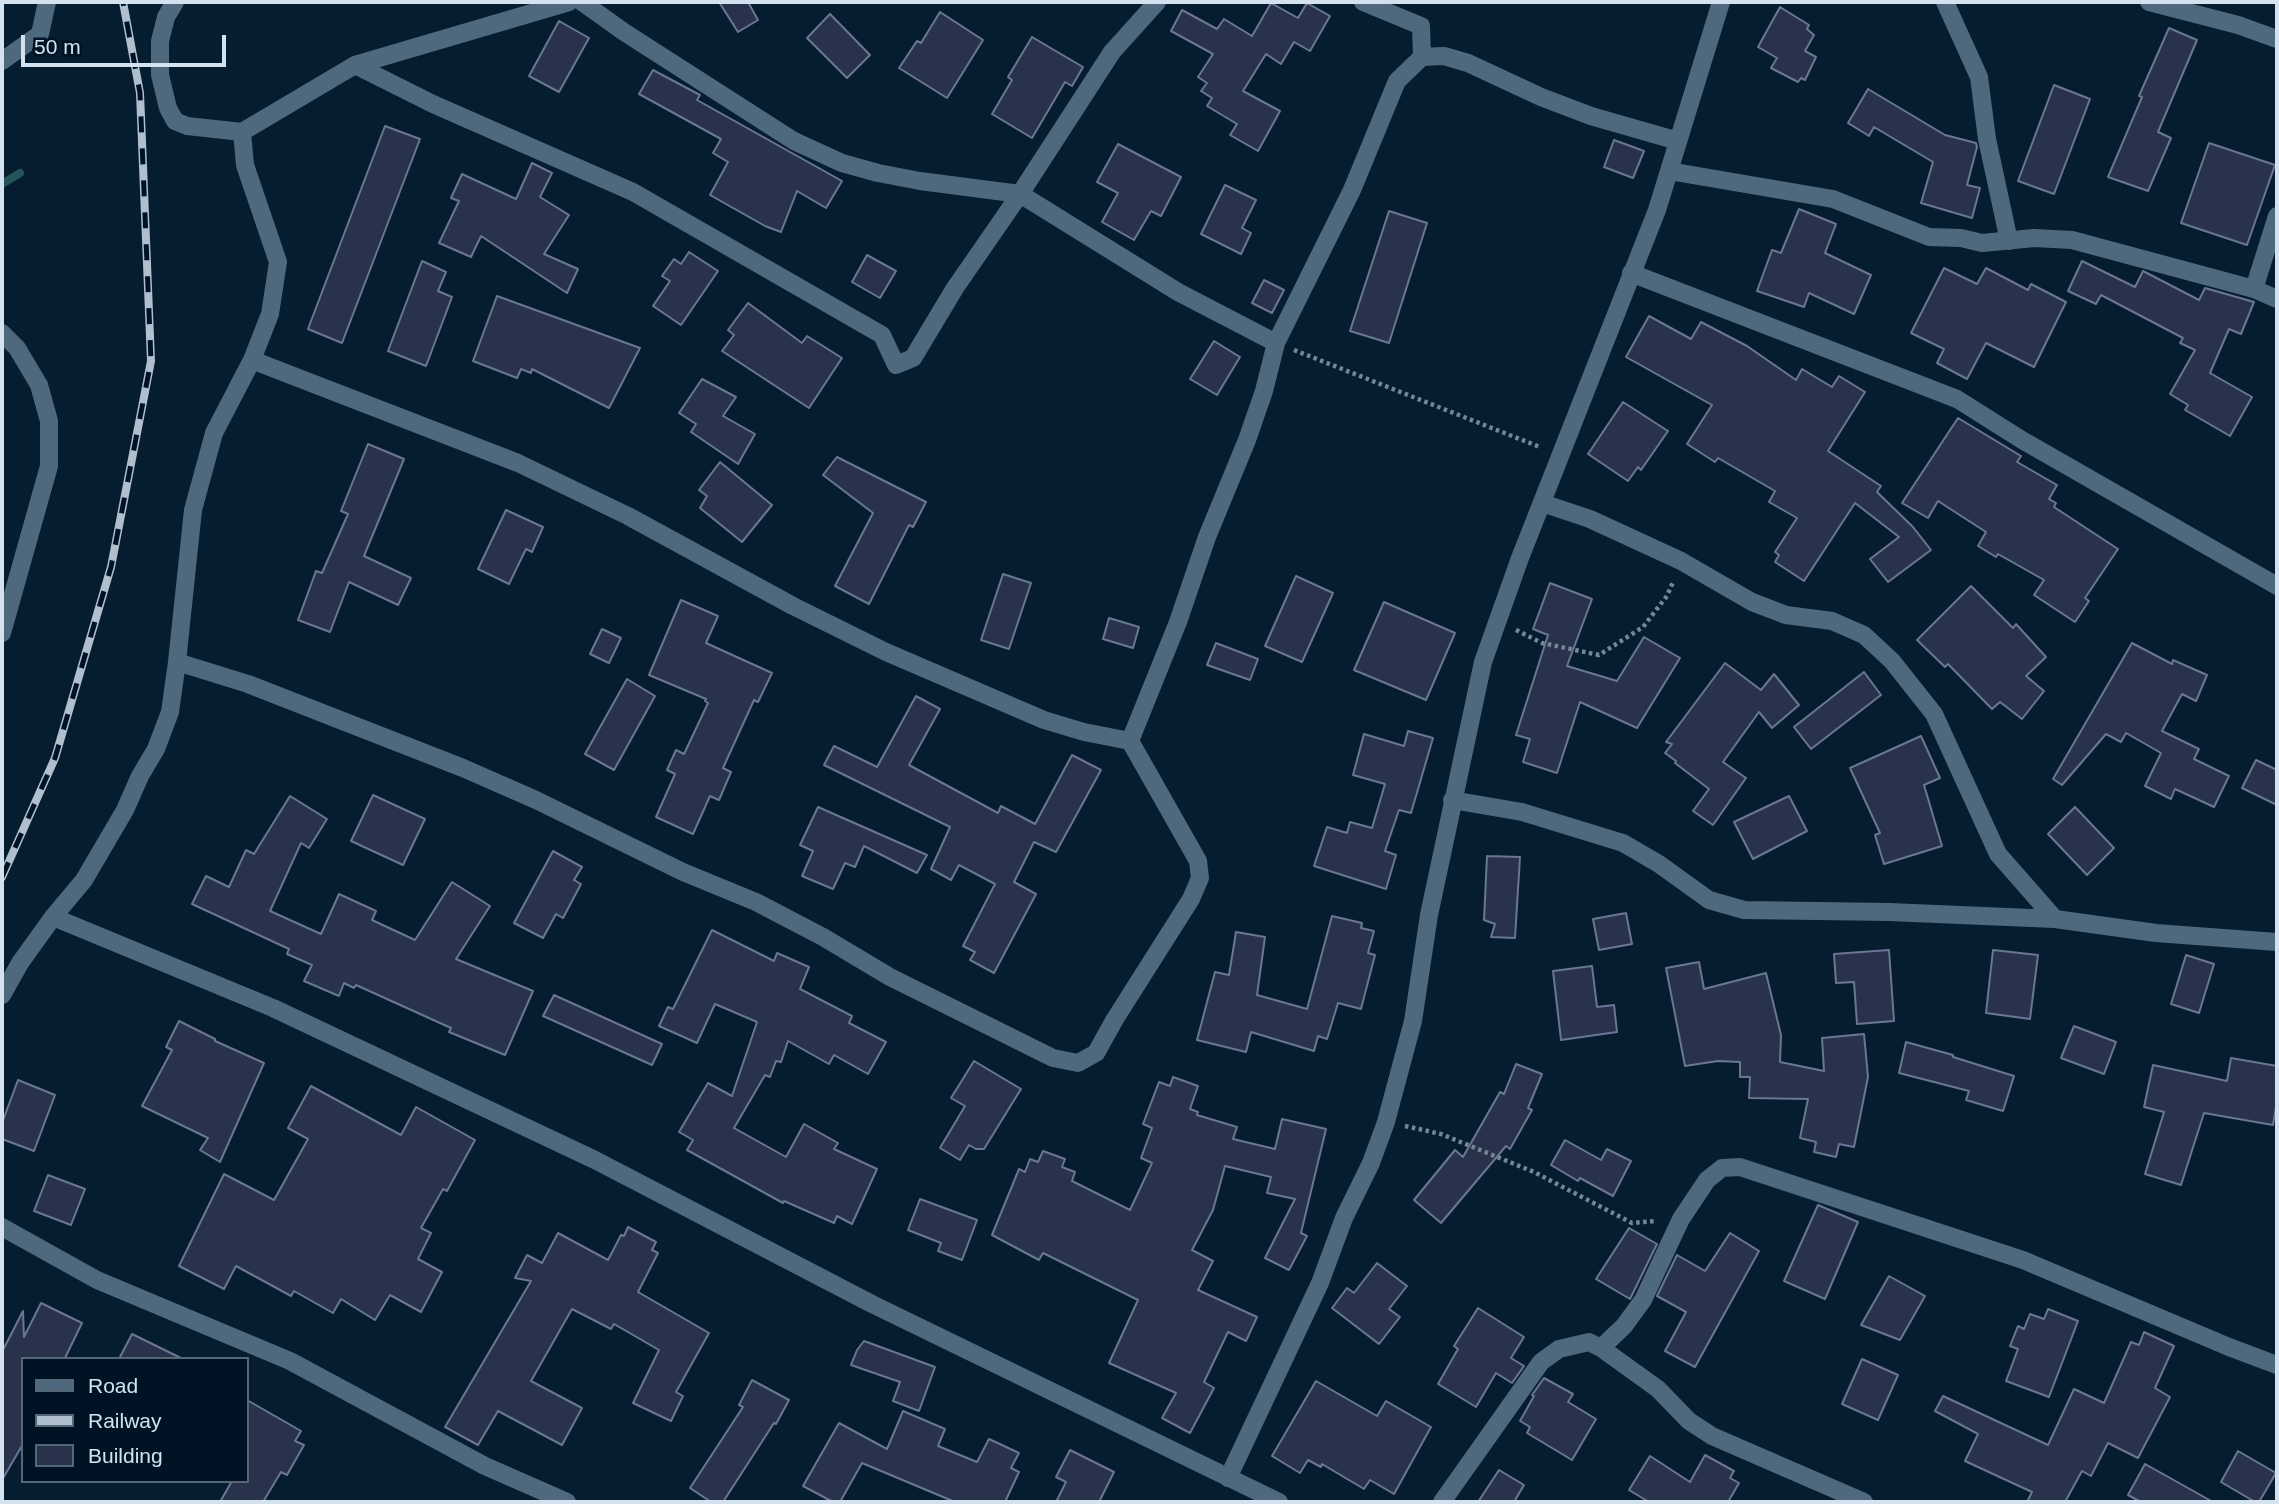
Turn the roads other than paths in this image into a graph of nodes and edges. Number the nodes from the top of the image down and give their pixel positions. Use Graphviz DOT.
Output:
graph roads {
  1 [pos="47,2"];
  2 [pos="175,2"];
  3 [pos="569,2"];
  4 [pos="582,2"];
  5 [pos="1157,2"];
  6 [pos="1363,2"];
  7 [pos="1945,2"];
  8 [pos="2149,2"];
  9 [pos="1722,4"];
  10 [pos="2277,39"];
  11 [pos="1422,57"];
  12 [pos="2,61"];
  13 [pos="355,65"];
  14 [pos="242,132"];
  15 [pos="1678,141"];
  16 [pos="1669,171"];
  17 [pos="1020,194"];
  18 [pos="2277,216"];
  19 [pos="2009,241"];
  20 [pos="1631,273"];
  21 [pos="2254,289"];
  22 [pos="2277,299"];
  23 [pos="2,333"];
  24 [pos="1276,343"];
  25 [pos="252,360"];
  26 [pos="1542,503"];
  27 [pos="2277,586"];
  28 [pos="2,633"];
  29 [pos="177,662"];
  30 [pos="1130,741"];
  31 [pos="1452,800"];
  32 [pos="53,917"];
  33 [pos="2055,919"];
  34 [pos="2277,942"];
  35 [pos="2,995"];
  36 [pos="2,1227"];
  37 [pos="1601,1348"];
  38 [pos="2277,1365"];
  39 [pos="1228,1478"];
  40 [pos="567,1502"];
  41 [pos="1279,1502"];
  42 [pos="1442,1502"];
  43 [pos="1864,1502"];
  1 -- 12 [label="street"];
  2 -- 14 [label="street"];
  3 -- 13 [label="street"];
  4 -- 17 [label="street"];
  5 -- 17 [label="street"];
  6 -- 11 [label="street"];
  7 -- 19 [label="street"];
  8 -- 10 [label="street"];
  9 -- 15 [label="street"];
  11 -- 15 [label="street"];
  11 -- 24 [label="street"];
  13 -- 14 [label="street"];
  13 -- 17 [label="street"];
  14 -- 25 [label="street"];
  15 -- 16 [label="street"];
  16 -- 19 [label="street"];
  16 -- 20 [label="street"];
  17 -- 24 [label="street"];
  18 -- 21 [label="street"];
  19 -- 21 [label="street"];
  20 -- 26 [label="street"];
  20 -- 27 [label="street"];
  21 -- 22 [label="street"];
  23 -- 28 [label="street"];
  24 -- 30 [label="street"];
  25 -- 29 [label="street"];
  25 -- 30 [label="street"];
  26 -- 31 [label="street"];
  26 -- 33 [label="street"];
  29 -- 30 [label="street"];
  29 -- 32 [label="street"];
  31 -- 33 [label="street"];
  31 -- 39 [label="street"];
  32 -- 35 [label="street"];
  32 -- 39 [label="street"];
  33 -- 34 [label="street"];
  36 -- 40 [label="street"];
  37 -- 38 [label="street"];
  37 -- 42 [label="street"];
  37 -- 43 [label="street"];
  39 -- 41 [label="street"];
}
